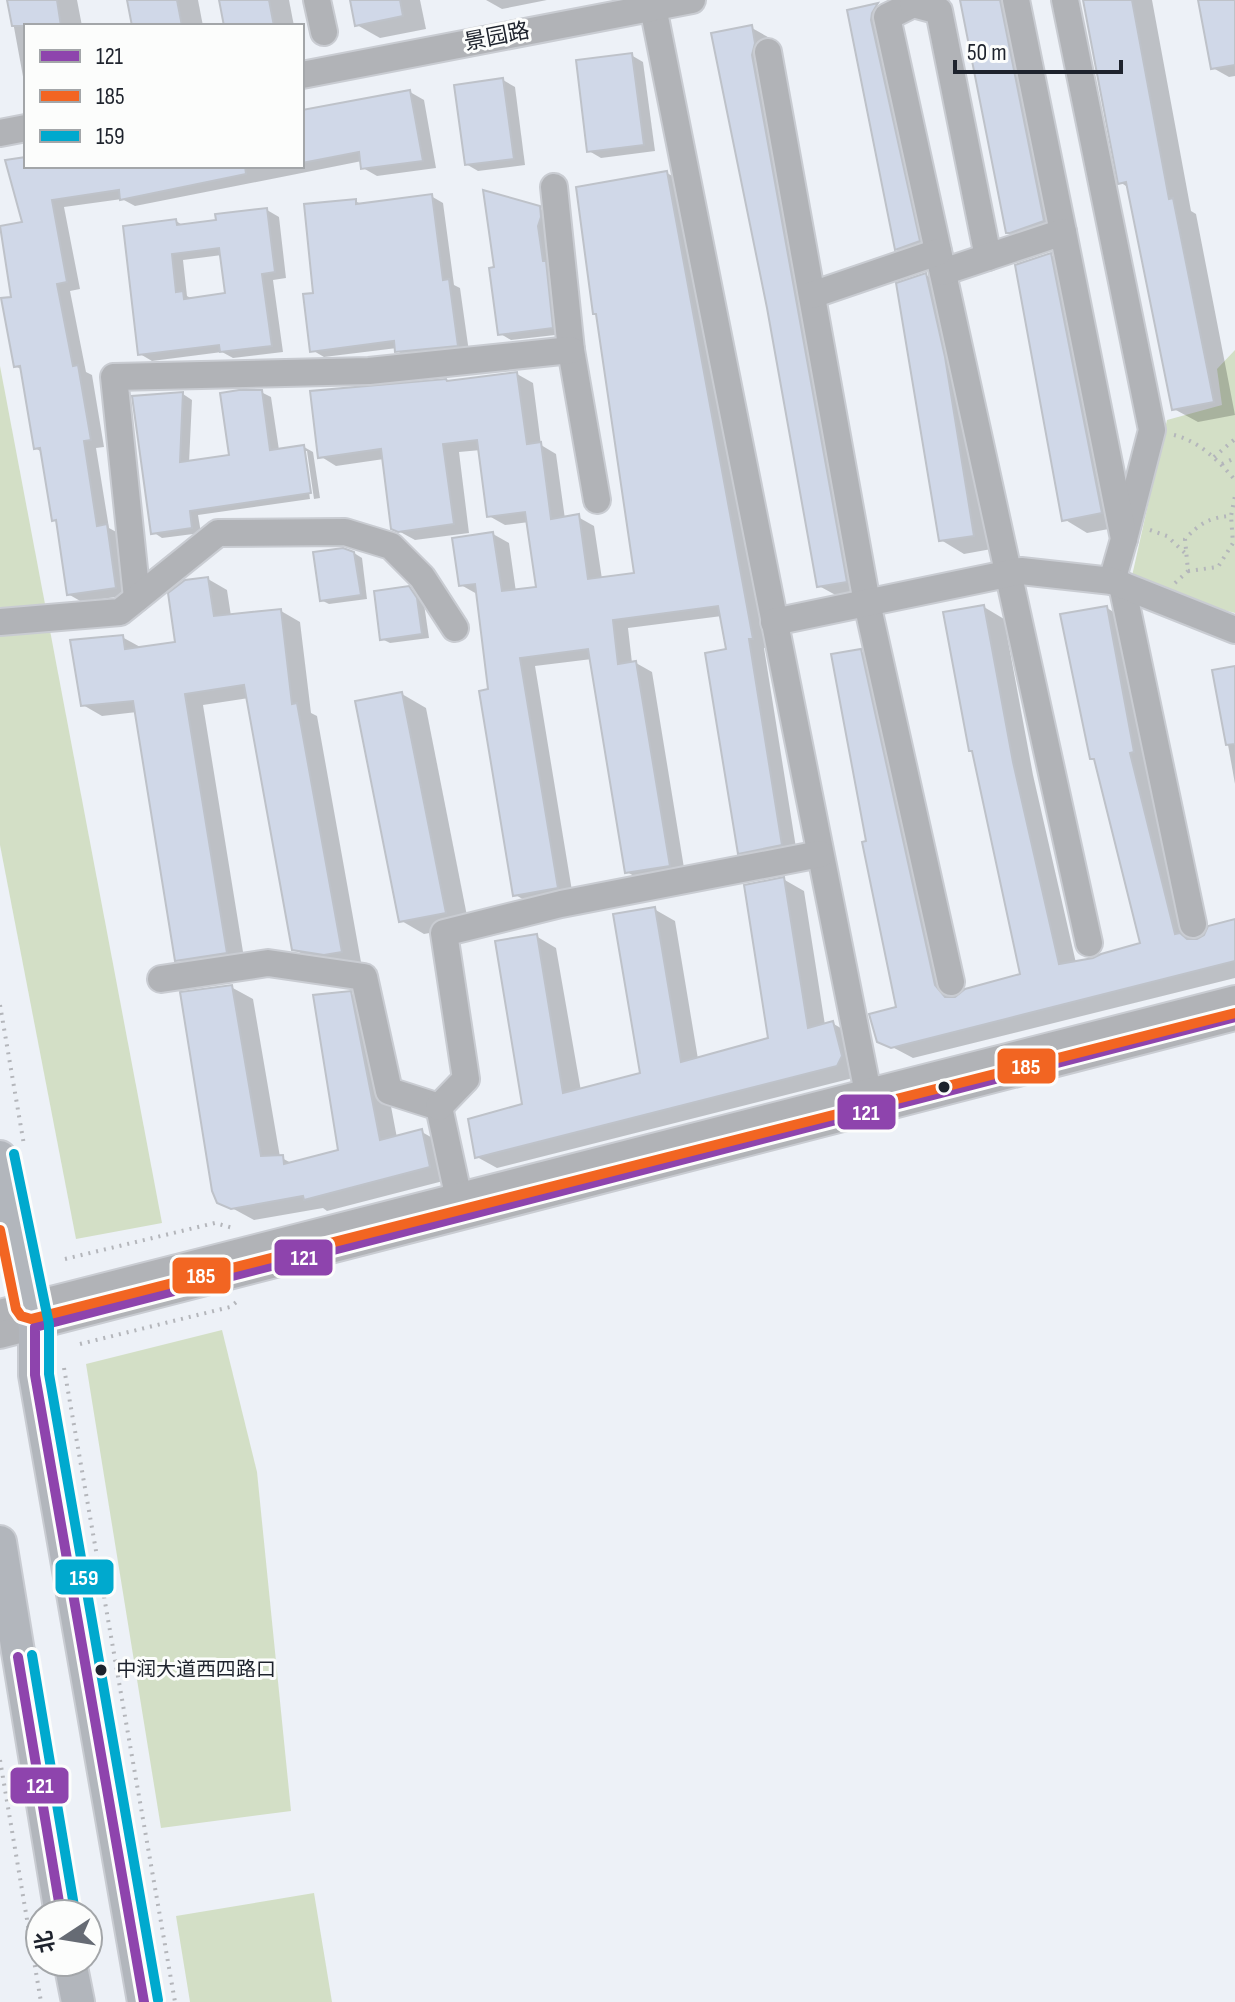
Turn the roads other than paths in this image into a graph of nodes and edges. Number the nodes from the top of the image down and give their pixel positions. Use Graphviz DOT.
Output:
graph roads {
  1 [pos="317,0"];
  2 [pos="692,0"];
  3 [pos="1016,0"];
  4 [pos="1065,0"];
  5 [pos="912,2"];
  6 [pos="653,7"];
  7 [pos="324,32"];
  8 [pos="768,52"];
  9 [pos="304,75"];
  10 [pos="24,128"];
  11 [pos="0,133"];
  12 [pos="554,187"];
  13 [pos="1063,232"];
  14 [pos="988,257"];
  15 [pos="940,262"];
  16 [pos="812,295"];
  17 [pos="571,350"];
  18 [pos="597,500"];
  19 [pos="1126,531"];
  20 [pos="1008,574"];
  21 [pos="1117,583"];
  22 [pos="137,598"];
  23 [pos="867,603"];
  24 [pos="0,622"];
  25 [pos="774,622"];
  26 [pos="455,628"];
  27 [pos="1235,630"];
  28 [pos="820,854"];
  29 [pos="1193,924"];
  30 [pos="1089,943"];
  31 [pos="161,979"];
  32 [pos="951,982"];
  33 [pos="1235,999"];
  34 [pos="1235,1017"];
  35 [pos="870,1102"];
  36 [pos="439,1107"];
  37 [pos="13,1155"];
  38 [pos="460,1206"];
  39 [pos="21,1315"];
  40 [pos="0,1335"];
  41 [pos="0,1542"];
  42 [pos="58,1898"];
  43 [pos="73,1978"];
  44 [pos="78,2002"];
  45 [pos="144,2002"];
  1 -- 7 [label="street"];
  2 -- 6 [label="street, 景园路"];
  3 -- 13 [label="street"];
  4 -- 19 [label="street"];
  5 -- 14 [label="street"];
  5 -- 15 [label="street"];
  6 -- 9 [label="street, 景园路"];
  6 -- 25 [label="street"];
  8 -- 16 [label="street"];
  10 -- 11 [label="street"];
  12 -- 17 [label="street"];
  13 -- 14 [label="street"];
  13 -- 19 [label="street"];
  14 -- 15 [label="street"];
  15 -- 16 [label="street"];
  15 -- 20 [label="street"];
  16 -- 23 [label="street"];
  17 -- 18 [label="street"];
  17 -- 22 [label="street"];
  19 -- 21 [label="street"];
  20 -- 21 [label="street"];
  20 -- 23 [label="street"];
  20 -- 30 [label="street"];
  21 -- 27 [label="street"];
  21 -- 29 [label="street"];
  22 -- 24 [label="street"];
  22 -- 26 [label="street"];
  23 -- 25 [label="street"];
  23 -- 32 [label="street"];
  25 -- 28 [label="street"];
  28 -- 35 [label="street"];
  28 -- 36 [label="street"];
  31 -- 36 [label="street"];
  33 -- 35 [label="street"];
  34 -- 35 [label="street"];
  35 -- 38 [label="street"];
  36 -- 38 [label="street"];
  37 -- 39 [label="main road"];
  38 -- 39 [label="street"];
  39 -- 40 [label="street"];
  39 -- 45 [label="main road"];
  41 -- 42 [label="main road"];
  43 -- 44 [label="main road"];
}
